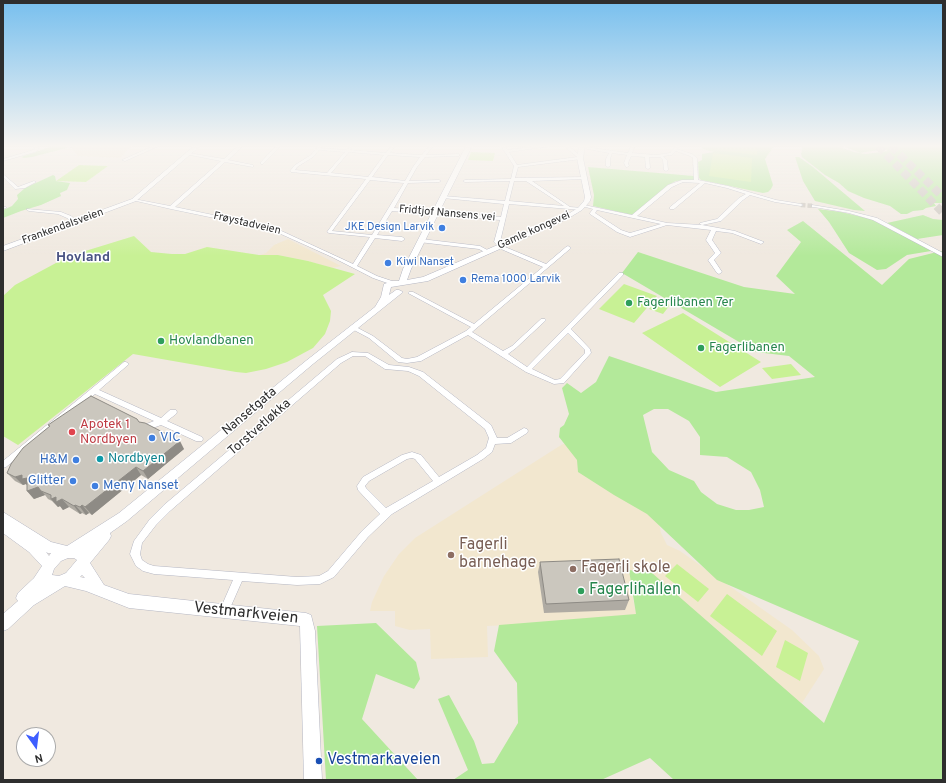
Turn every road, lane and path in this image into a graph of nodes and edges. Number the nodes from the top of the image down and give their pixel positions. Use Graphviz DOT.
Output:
graph roads {
  1 [pos="407,182"];
  2 [pos="704,182"];
  3 [pos="11,183"];
  4 [pos="33,183"];
  5 [pos="155,183"];
  6 [pos="200,183"];
  7 [pos="366,183"];
  8 [pos="450,183"];
  9 [pos="511,183"];
  10 [pos="532,183"];
  11 [pos="585,183"];
  12 [pos="677,183"];
  13 [pos="707,183"];
  14 [pos="750,193"];
  15 [pos="443,196"];
  16 [pos="134,200"];
  17 [pos="507,202"];
  18 [pos="801,205"];
  19 [pos="814,206"];
  20 [pos="171,208"];
  21 [pos="391,208"];
  22 [pos="570,208"];
  23 [pos="582,208"];
  24 [pos="672,208"];
  25 [pos="596,209"];
  26 [pos="29,210"];
  27 [pos="435,213"];
  28 [pos="633,217"];
  29 [pos="502,219"];
  30 [pos="76,222"];
  31 [pos="667,224"];
  32 [pos="688,226"];
  33 [pos="714,229"];
  34 [pos="373,237"];
  35 [pos="402,239"];
  36 [pos="420,241"];
  37 [pos="761,242"];
  38 [pos="500,246"];
  39 [pos="568,248"];
  40 [pos="3,249"];
  41 [pos="488,252"];
  42 [pos="943,256"];
  43 [pos="354,266"];
  44 [pos="546,266"];
  45 [pos="407,269"];
  46 [pos="719,272"];
  47 [pos="621,274"];
  48 [pos="374,277"];
  49 [pos="393,283"];
  50 [pos="386,289"];
  51 [pos="404,289"];
  52 [pos="378,308"];
  53 [pos="543,320"];
  54 [pos="474,326"];
  55 [pos="354,328"];
  56 [pos="568,329"];
  57 [pos="468,332"];
  58 [pos="503,354"];
  59 [pos="126,364"];
  60 [pos="528,370"];
  61 [pos="93,390"];
  62 [pos="173,412"];
  63 [pos="160,422"];
  64 [pos="147,427"];
  65 [pos="524,431"];
  66 [pos="199,439"];
  67 [pos="492,441"];
  68 [pos="12,457"];
  69 [pos="3,465"];
  70 [pos="3,470"];
  71 [pos="438,480"];
  72 [pos="386,514"];
  73 [pos="3,517"];
  74 [pos="123,517"];
  75 [pos="3,526"];
  76 [pos="68,552"];
  77 [pos="83,562"];
  78 [pos="47,569"];
  79 [pos="239,577"];
  80 [pos="62,581"];
  81 [pos="100,592"];
  82 [pos="224,612"];
  83 [pos="3,617"];
  84 [pos="3,624"];
  85 [pos="312,780"];
  1 -- 21 [label="street"];
  2 -- 24 [label="street"];
  3 -- 4 [label="street"];
  5 -- 16 [label="main road, Frankendalsveien"];
  6 -- 20 [label="street"];
  7 -- 34 [label="street"];
  8 -- 15 [label="main road"];
  9 -- 17 [label="street"];
  10 -- 22 [label="street"];
  11 -- 23 [label="main road, Gamle kongevei"];
  12 -- 28 [label="street"];
  13 -- 14 [label="street"];
  14 -- 18 [label="street"];
  14 -- 32 [label="street"];
  15 -- 17 [label="street"];
  15 -- 27 [label="main road"];
  16 -- 20 [label="street, Frøystadveien"];
  16 -- 30 [label="main road, Frankendalsveien"];
  17 -- 22 [label="street"];
  17 -- 29 [label="street"];
  19 -- 42 [label="street"];
  20 -- 43 [label="street, Frøystadveien"];
  21 -- 27 [label="street, Fridtjof Nansens vei"];
  21 -- 34 [label="street"];
  22 -- 23 [label="street"];
  23 -- 25 [label="street"];
  23 -- 38 [label="main road, Gamle kongevei"];
  25 -- 28 [label="street"];
  25 -- 31 [label="street"];
  26 -- 30 [label="street"];
  27 -- 29 [label="street, Fridtjof Nansens vei"];
  27 -- 36 [label="main road"];
  28 -- 31 [label="street"];
  29 -- 38 [label="street"];
  30 -- 40 [label="main road, Frankendalsveien"];
  31 -- 32 [label="street"];
  32 -- 33 [label="street"];
  33 -- 37 [label="street"];
  33 -- 46 [label="street"];
  34 -- 35 [label="street"];
  34 -- 43 [label="street"];
  36 -- 41 [label="street"];
  36 -- 45 [label="main road"];
  38 -- 41 [label="main road, Gamle kongevei"];
  38 -- 44 [label="street"];
  39 -- 44 [label="street"];
  41 -- 51 [label="main road, Gamle kongevei"];
  43 -- 48 [label="street, Frøystadveien"];
  44 -- 54 [label="street"];
  45 -- 49 [label="main road"];
  45 -- 51 [label="main road"];
  47 -- 56 [label="street"];
  48 -- 49 [label="street, Frøystadveien"];
  48 -- 50 [label="street, Frøystadveien"];
  49 -- 50 [label="main road"];
  49 -- 51 [label="main road"];
  50 -- 51 [label="main road"];
  50 -- 52 [label="main road, Nansetgata"];
  51 -- 52 [label="main road, Nansetgata"];
  51 -- 54 [label="street"];
  52 -- 55 [label="main road, Nansetgata"];
  53 -- 58 [label="street"];
  54 -- 57 [label="street"];
  55 -- 57 [label="street"];
  55 -- 74 [label="main road, Nansetgata"];
  56 -- 60 [label="street"];
  56 -- 60 [label="street"];
  57 -- 58 [label="street"];
  58 -- 60 [label="street"];
  59 -- 61 [label="street"];
  61 -- 63 [label="street"];
  61 -- 68 [label="street"];
  62 -- 63 [label="street"];
  63 -- 64 [label="street"];
  63 -- 66 [label="street"];
  65 -- 67 [label="street"];
  67 -- 71 [label="street, Torstvetløkka"];
  67 -- 79 [label="street, Torstvetløkka"];
  68 -- 69 [label="street"];
  68 -- 70 [label="street"];
  71 -- 72 [label="street, Torstvetløkka"];
  71 -- 72 [label="street"];
  72 -- 79 [label="street, Torstvetløkka"];
  73 -- 76 [label="main road"];
  74 -- 76 [label="main road, Nansetgata"];
  74 -- 77 [label="main road, Nansetgata"];
  75 -- 78 [label="main road"];
  76 -- 77 [label="main road"];
  76 -- 78 [label="main road, Nansetgata"];
  77 -- 80 [label="main road, Nansetgata"];
  77 -- 81 [label="main road"];
  78 -- 80 [label="main road, Vestmarkveien"];
  78 -- 83 [label="main road"];
  79 -- 82 [label="street"];
  80 -- 81 [label="main road, Vestmarkveien"];
  80 -- 84 [label="main road"];
  81 -- 82 [label="main road, Vestmarkveien"];
  82 -- 85 [label="main road, Vestmarkveien"];
}
